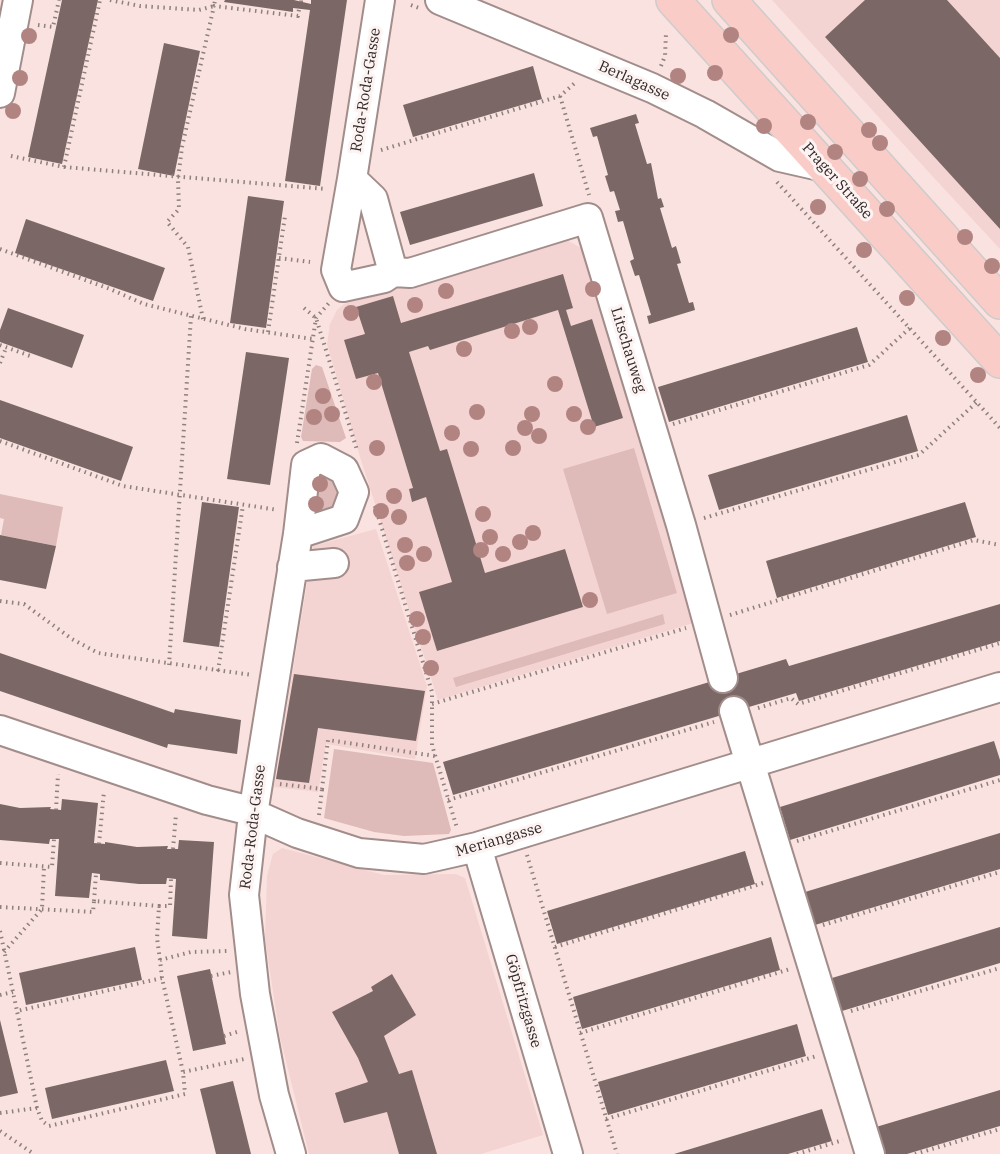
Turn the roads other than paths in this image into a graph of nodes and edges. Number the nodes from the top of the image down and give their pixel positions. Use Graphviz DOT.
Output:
graph roads {
  1 [pos="18,0"];
  2 [pos="380,0"];
  3 [pos="440,0"];
  4 [pos="729,0"];
  5 [pos="668,13"];
  6 [pos="0,93"];
  7 [pos="825,167"];
  8 [pos="343,185"];
  9 [pos="393,272"];
  10 [pos="1000,302"];
  11 [pos="1000,361"];
  12 [pos="299,523"];
  13 [pos="334,563"];
  14 [pos="292,567"];
  15 [pos="723,678"];
  16 [pos="1000,687"];
  17 [pos="734,711"];
  18 [pos="0,730"];
  19 [pos="751,764"];
  20 [pos="253,814"];
  21 [pos="470,849"];
  22 [pos="866,1144"];
  23 [pos="291,1154"];
  24 [pos="568,1154"];
  1 -- 6 [label="street"];
  2 -- 8 [label="street, Roda-Roda-Gasse"];
  3 -- 7 [label="street, Berlagasse"];
  4 -- 10 [label="main road"];
  5 -- 7 [label="main road, Prager Straße"];
  7 -- 11 [label="main road, Prager Straße"];
  8 -- 9 [label="street"];
  8 -- 9 [label="street, Roda-Roda-Gasse"];
  9 -- 15 [label="street, Litschauweg"];
  12 -- 12 [label="street, Roda-Roda-Gasse"];
  12 -- 14 [label="street, Roda-Roda-Gasse"];
  13 -- 14 [label="street"];
  14 -- 20 [label="street, Roda-Roda-Gasse"];
  16 -- 19 [label="street, Meriangasse"];
  17 -- 19 [label="street"];
  18 -- 20 [label="street, Meriangasse"];
  19 -- 21 [label="street, Meriangasse"];
  19 -- 22 [label="street"];
  20 -- 21 [label="street, Meriangasse"];
  20 -- 23 [label="street, Roda-Roda-Gasse"];
  21 -- 24 [label="street, Göpfritzgasse"];
}
